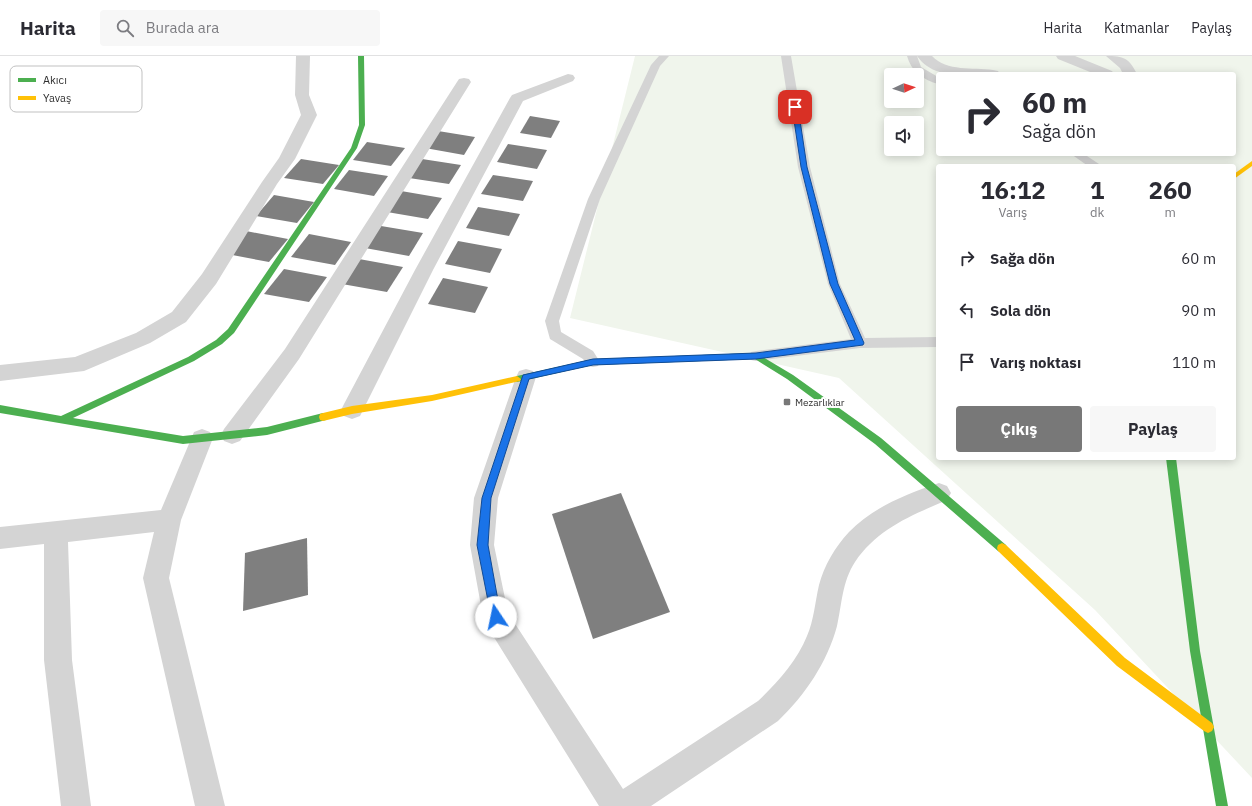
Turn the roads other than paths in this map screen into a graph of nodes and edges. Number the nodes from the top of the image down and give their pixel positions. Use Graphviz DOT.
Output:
graph roads {
  1 [pos="303,56"];
  2 [pos="361,56"];
  3 [pos="664,56"];
  4 [pos="786,56"];
  5 [pos="912,56"];
  6 [pos="924,56"];
  7 [pos="1063,56"];
  8 [pos="1113,56"];
  9 [pos="957,72"];
  10 [pos="1101,72"];
  11 [pos="1129,72"];
  12 [pos="568,78"];
  13 [pos="936,80"];
  14 [pos="464,82"];
  15 [pos="1079,156"];
  16 [pos="1252,163"];
  17 [pos="1093,164"];
  18 [pos="1236,175"];
  19 [pos="936,342"];
  20 [pos="860,343"];
  21 [pos="756,356"];
  22 [pos="593,362"];
  23 [pos="0,373"];
  24 [pos="526,377"];
  25 [pos="0,409"];
  26 [pos="352,410"];
  27 [pos="60,420"];
  28 [pos="232,435"];
  29 [pos="202,438"];
  30 [pos="1171,460"];
  31 [pos="939,493"];
  32 [pos="169,520"];
  33 [pos="56,532"];
  34 [pos="0,538"];
  35 [pos="1208,728"];
  36 [pos="76,806"];
  37 [pos="210,806"];
  38 [pos="616,806"];
  39 [pos="624,806"];
  40 [pos="1222,806"];
  1 -- 23 [label="street"];
  2 -- 27 [label="street"];
  3 -- 22 [label="lane"];
  4 -- 20 [label="lane"];
  5 -- 13 [label="lane"];
  6 -- 9 [label="street"];
  7 -- 10 [label="street"];
  8 -- 11 [label="street"];
  12 -- 26 [label="street"];
  14 -- 28 [label="street"];
  15 -- 17 [label="lane"];
  16 -- 18 [label="street"];
  19 -- 20 [label="lane"];
  20 -- 21 [label="lane"];
  21 -- 22 [label="street"];
  21 -- 31 [label="street"];
  22 -- 24 [label="street"];
  24 -- 26 [label="street"];
  24 -- 38 [label="street"];
  25 -- 27 [label="street"];
  26 -- 28 [label="street"];
  27 -- 29 [label="street"];
  28 -- 29 [label="street"];
  29 -- 32 [label="street"];
  30 -- 35 [label="street"];
  31 -- 35 [label="street"];
  31 -- 39 [label="street"];
  32 -- 33 [label="street"];
  32 -- 37 [label="street"];
  33 -- 34 [label="street"];
  33 -- 36 [label="street"];
  35 -- 40 [label="street"];
}
